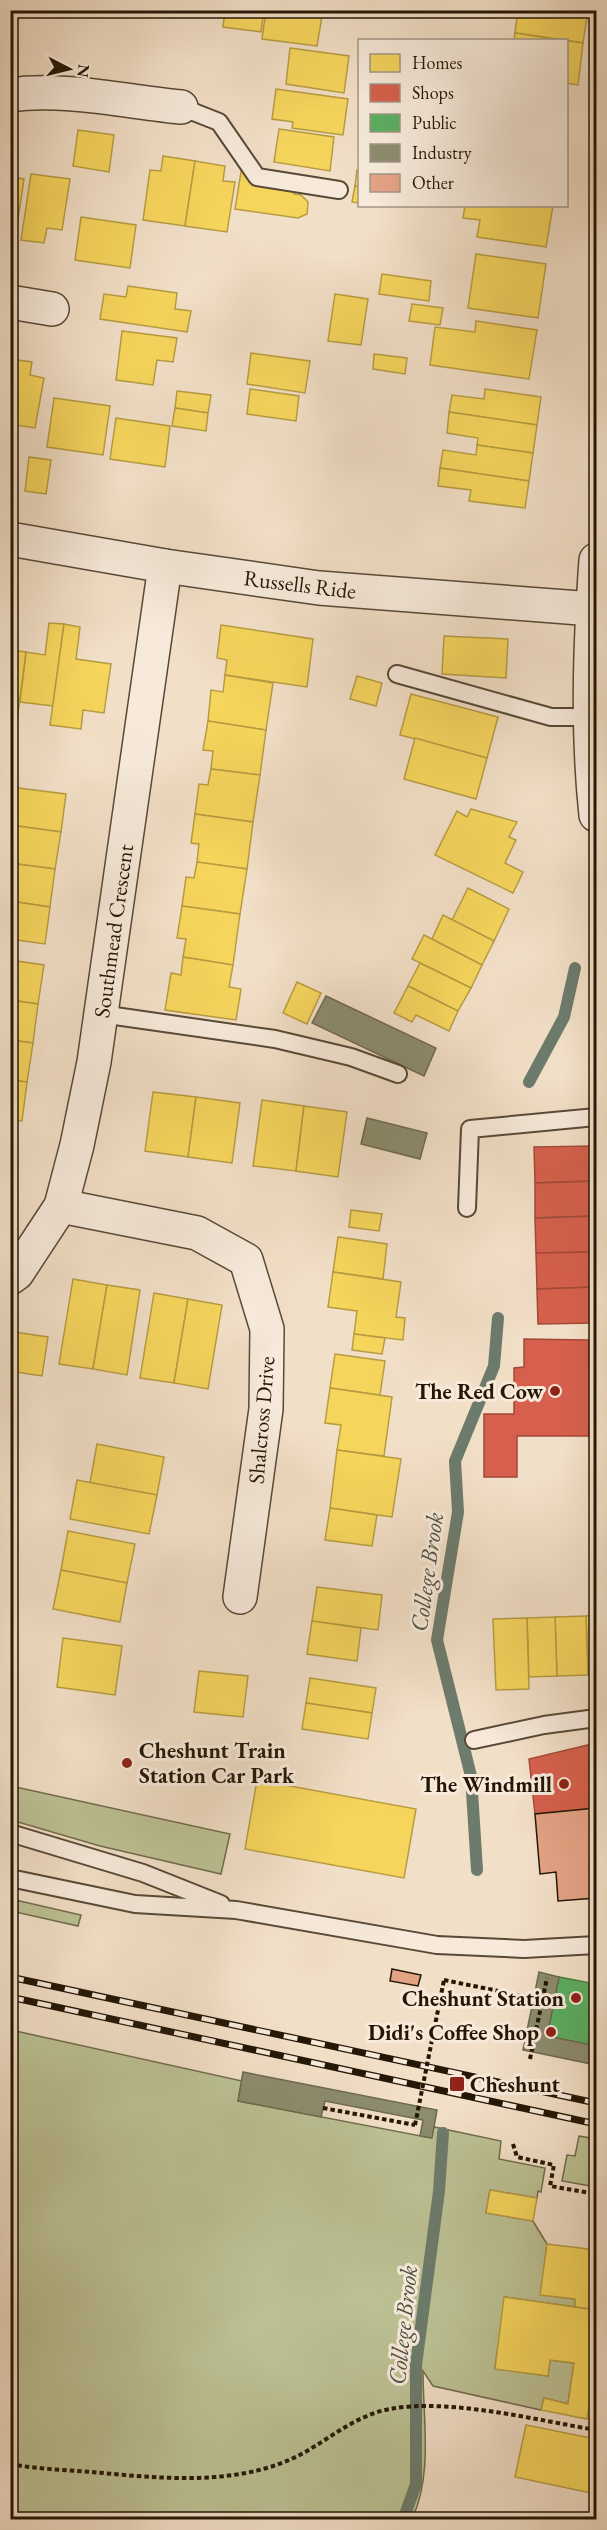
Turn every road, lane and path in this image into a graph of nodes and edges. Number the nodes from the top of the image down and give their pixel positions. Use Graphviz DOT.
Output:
graph roads {
  1 [pos="10,95"];
  2 [pos="181,107"];
  3 [pos="339,190"];
  4 [pos="10,302"];
  5 [pos="52,309"];
  6 [pos="10,539"];
  7 [pos="597,560"];
  8 [pos="165,566"];
  9 [pos="593,609"];
  10 [pos="397,674"];
  11 [pos="590,717"];
  12 [pos="597,815"];
  13 [pos="101,1014"];
  14 [pos="398,1074"];
  15 [pos="597,1117"];
  16 [pos="61,1206"];
  17 [pos="467,1208"];
  18 [pos="10,1278"];
  19 [pos="240,1597"];
  20 [pos="597,1718"];
  21 [pos="474,1740"];
  22 [pos="10,1833"];
  23 [pos="10,1878"];
  24 [pos="236,1910"];
  25 [pos="597,1945"];
  26 [pos="549,1970"];
  27 [pos="543,2000"];
  28 [pos="530,2059"];
  29 [pos="323,2108"];
  30 [pos="513,2144"];
  31 [pos="597,2194"];
  32 [pos="597,2430"];
  33 [pos="10,2464"];
  1 -- 2 [label="street"];
  2 -- 3 [label="lane"];
  4 -- 5 [label="street"];
  6 -- 8 [label="street, Russells Ride"];
  7 -- 9 [label="street"];
  8 -- 9 [label="street, Russells Ride"];
  8 -- 13 [label="street, Southmead Crescent"];
  9 -- 11 [label="street"];
  10 -- 11 [label="lane"];
  11 -- 12 [label="street"];
  13 -- 14 [label="lane"];
  13 -- 16 [label="street, Southmead Crescent"];
  15 -- 17 [label="lane"];
  16 -- 18 [label="street, Southmead Crescent"];
  16 -- 19 [label="street, Shalcross Drive"];
  20 -- 21 [label="lane"];
  22 -- 24 [label="lane"];
  23 -- 24 [label="lane"];
  24 -- 25 [label="lane"];
  26 -- 27 [label="path"];
  27 -- 28 [label="path"];
  27 -- 29 [label="path, bridge"];
  30 -- 31 [label="path"];
  32 -- 33 [label="path"];
}
